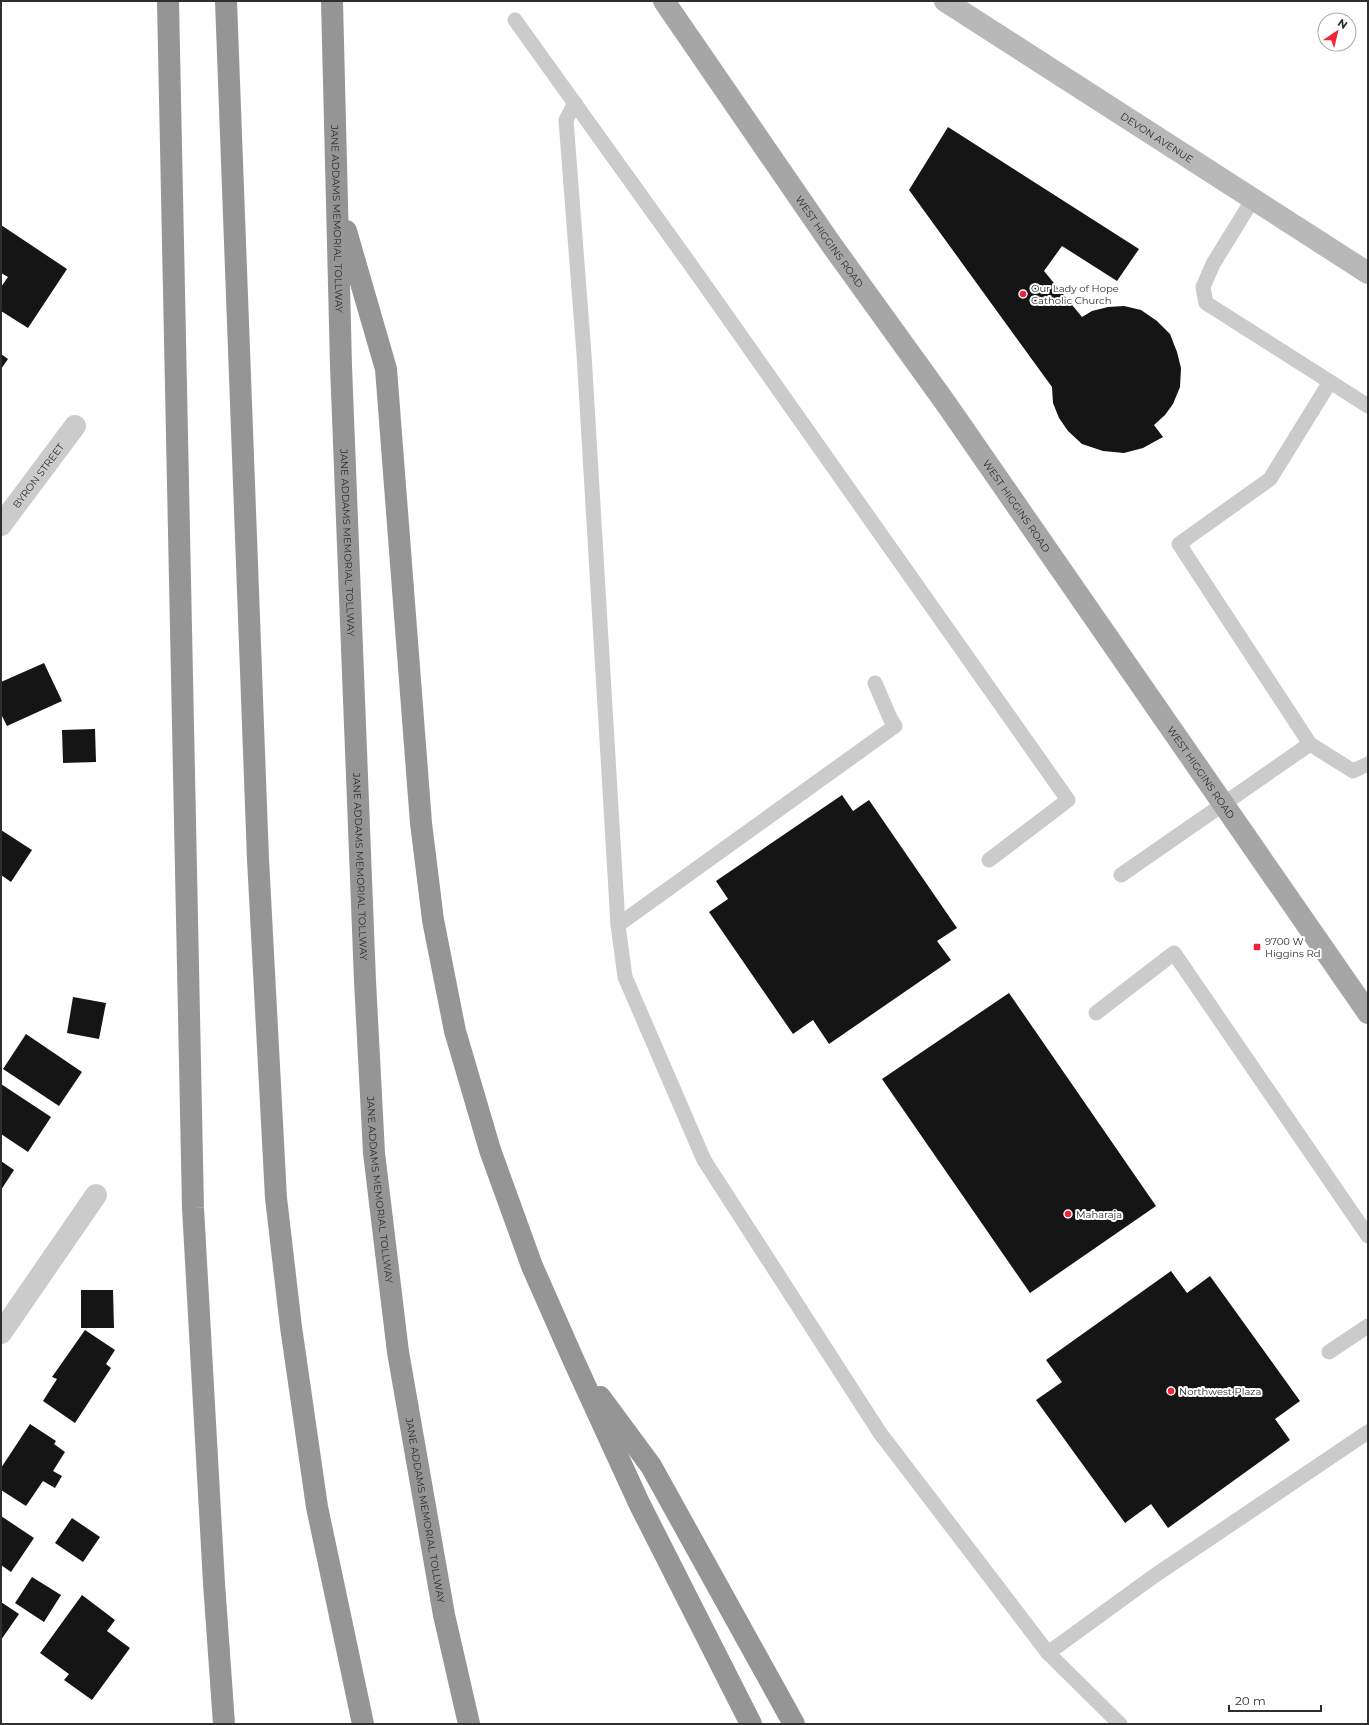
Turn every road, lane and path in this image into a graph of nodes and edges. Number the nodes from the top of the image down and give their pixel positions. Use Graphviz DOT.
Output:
graph roads {
  1 [pos="168,1"];
  2 [pos="226,1"];
  3 [pos="332,1"];
  4 [pos="664,1"];
  5 [pos="950,2"];
  6 [pos="515,20"];
  7 [pos="575,103"];
  8 [pos="1253,199"];
  9 [pos="337,202"];
  10 [pos="1368,273"];
  11 [pos="1330,382"];
  12 [pos="1368,406"];
  13 [pos="75,426"];
  14 [pos="1,525"];
  15 [pos="875,683"];
  16 [pos="1310,744"];
  17 [pos="1368,764"];
  18 [pos="1224,804"];
  19 [pos="989,860"];
  20 [pos="1121,876"];
  21 [pos="618,925"];
  22 [pos="1096,1013"];
  23 [pos="1368,1013"];
  24 [pos="96,1195"];
  25 [pos="1368,1236"];
  26 [pos="1368,1326"];
  27 [pos="1,1333"];
  28 [pos="1329,1352"];
  29 [pos="573,1359"];
  30 [pos="1368,1432"];
  31 [pos="1048,1653"];
  32 [pos="224,1724"];
  33 [pos="363,1724"];
  34 [pos="470,1724"];
  35 [pos="751,1724"];
  36 [pos="794,1724"];
  37 [pos="1120,1724"];
  1 -- 32 [label="highway"];
  2 -- 33 [label="highway"];
  3 -- 9 [label="highway, JANE ADDAMS MEMORIAL TOLLWAY"];
  4 -- 18 [label="main road, WEST HIGGINS ROAD"];
  5 -- 8 [label="main road, DEVON AVENUE"];
  6 -- 7 [label="lane"];
  7 -- 19 [label="lane"];
  7 -- 21 [label="lane"];
  8 -- 10 [label="main road, DEVON AVENUE"];
  8 -- 11 [label="lane"];
  9 -- 29 [label="highway"];
  9 -- 34 [label="highway, JANE ADDAMS MEMORIAL TOLLWAY"];
  11 -- 12 [label="lane"];
  11 -- 16 [label="lane"];
  13 -- 14 [label="street, BYRON STREET"];
  15 -- 21 [label="lane"];
  16 -- 17 [label="lane"];
  16 -- 18 [label="lane"];
  18 -- 20 [label="lane"];
  18 -- 23 [label="main road, WEST HIGGINS ROAD"];
  21 -- 31 [label="lane"];
  22 -- 25 [label="lane"];
  24 -- 27 [label="street"];
  26 -- 28 [label="lane"];
  29 -- 35 [label="highway"];
  29 -- 36 [label="highway"];
  30 -- 31 [label="lane"];
  31 -- 37 [label="lane"];
}
